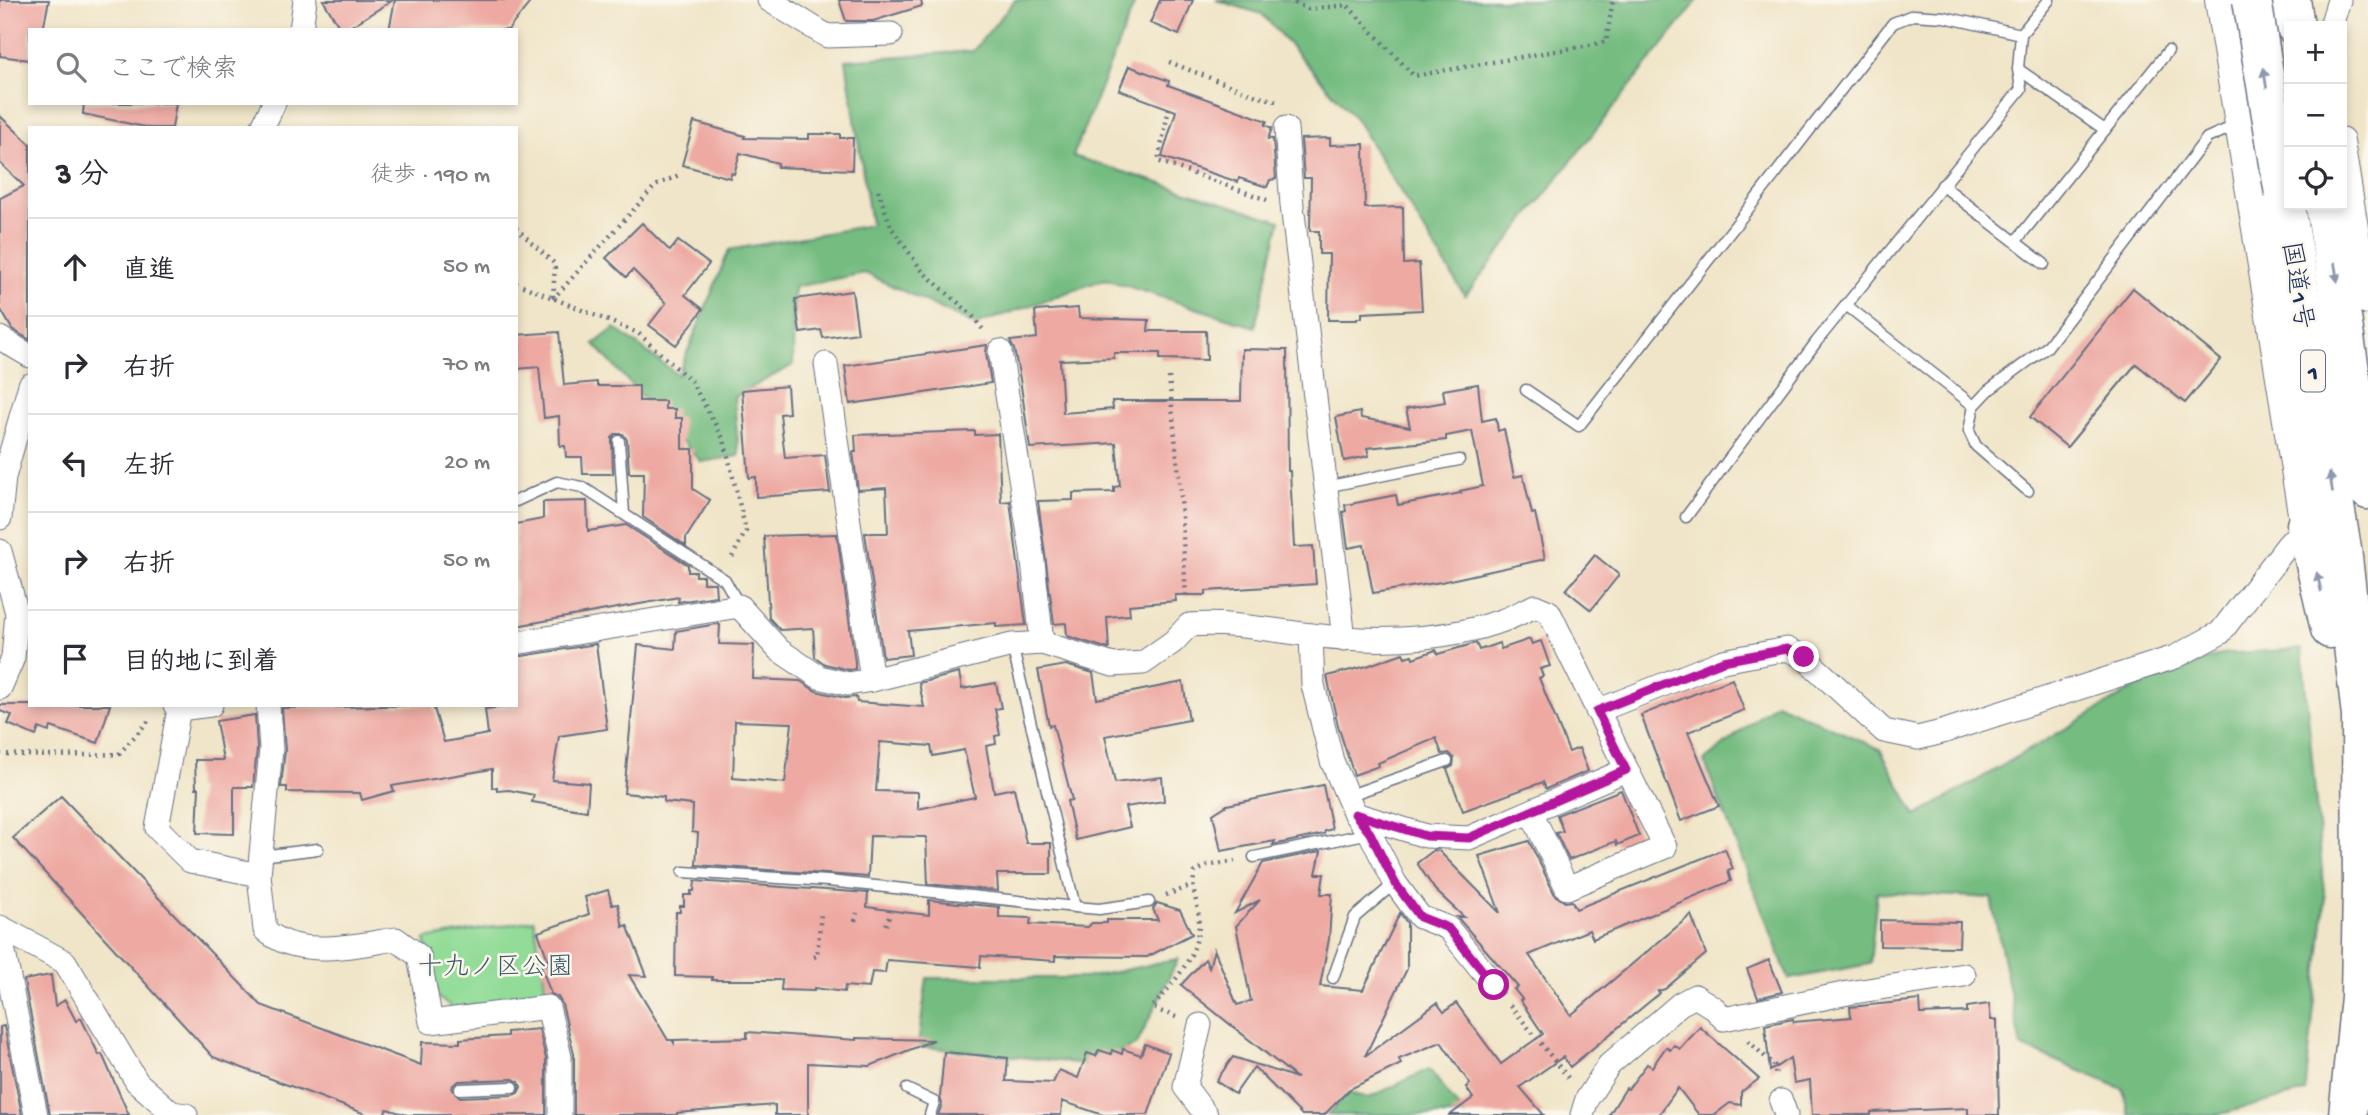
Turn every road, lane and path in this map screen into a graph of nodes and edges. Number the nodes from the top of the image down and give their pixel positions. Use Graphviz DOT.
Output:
graph roads {
  1 [pos="305,0"];
  2 [pos="769,0"];
  3 [pos="1288,0"];
  4 [pos="1613,0"];
  5 [pos="2049,0"];
  6 [pos="2221,0"];
  7 [pos="2252,0"];
  8 [pos="2291,0"];
  9 [pos="2339,0"];
  10 [pos="2294,21"];
  11 [pos="2333,21"];
  12 [pos="301,28"];
  13 [pos="891,34"];
  14 [pos="2021,34"];
  15 [pos="2168,51"];
  16 [pos="1169,62"];
  17 [pos="2018,69"];
  18 [pos="1257,96"];
  19 [pos="273,105"];
  20 [pos="1169,108"];
  21 [pos="263,126"];
  22 [pos="1286,128"];
  23 [pos="2105,130"];
  24 [pos="2243,134"];
  25 [pos="2284,136"];
  26 [pos="2343,147"];
  27 [pos="681,174"];
  28 [pos="1942,186"];
  29 [pos="878,190"];
  30 [pos="1292,205"];
  31 [pos="2326,210"];
  32 [pos="518,230"];
  33 [pos="2016,241"];
  34 [pos="2043,264"];
  35 [pos="2366,277"];
  36 [pos="518,284"];
  37 [pos="552,299"];
  38 [pos="1846,305"];
  39 [pos="0,338"];
  40 [pos="1000,351"];
  41 [pos="28,355"];
  42 [pos="826,364"];
  43 [pos="1169,377"];
  44 [pos="1525,390"];
  45 [pos="28,398"];
  46 [pos="1974,405"];
  47 [pos="24,424"];
  48 [pos="620,441"];
  49 [pos="1459,460"];
  50 [pos="1325,487"];
  51 [pos="2368,490"];
  52 [pos="2028,491"];
  53 [pos="518,500"];
  54 [pos="624,514"];
  55 [pos="1686,517"];
  56 [pos="0,518"];
  57 [pos="2306,526"];
  58 [pos="1,560"];
  59 [pos="1186,596"];
  60 [pos="740,606"];
  61 [pos="1311,635"];
  62 [pos="1344,639"];
  63 [pos="518,643"];
  64 [pos="1042,643"];
  65 [pos="1012,645"];
  66 [pos="872,680"];
  67 [pos="0,688"];
  68 [pos="177,707"];
  69 [pos="268,707"];
  70 [pos="1597,711"];
  71 [pos="153,715"];
  72 [pos="2361,716"];
  73 [pos="0,754"];
  74 [pos="1447,761"];
  75 [pos="1626,770"];
  76 [pos="1351,805"];
  77 [pos="1531,812"];
  78 [pos="1370,833"];
  79 [pos="318,849"];
  80 [pos="1254,857"];
  81 [pos="260,865"];
  82 [pos="683,872"];
  83 [pos="1395,883"];
  84 [pos="1192,886"];
  85 [pos="1149,902"];
  86 [pos="1075,907"];
  87 [pos="821,913"];
  88 [pos="858,913"];
  89 [pos="889,917"];
  90 [pos="855,921"];
  91 [pos="886,925"];
  92 [pos="0,930"];
  93 [pos="814,957"];
  94 [pos="1964,975"];
  95 [pos="1333,978"];
  96 [pos="1494,985"];
  97 [pos="1724,1019"];
  98 [pos="1200,1025"];
  99 [pos="513,1087"];
  100 [pos="460,1089"];
  101 [pos="907,1089"];
  102 [pos="1584,1107"];
  103 [pos="1784,1108"];
  104 [pos="36,1115"];
  105 [pos="186,1115"];
  106 [pos="560,1115"];
  107 [pos="930,1115"];
  108 [pos="1206,1115"];
  109 [pos="2348,1115"];
  1 -- 12 [label="street"];
  2 -- 13 [label="street"];
  3 -- 4 [label="path"];
  5 -- 14 [label="lane"];
  6 -- 24 [label="street"];
  72 -- 7 [label="highway, 国道1号 / 1, one-way, bridge"];
  8 -- 10 [label="highway"];
  9 -- 11 [label="street"];
  14 -- 17 [label="lane"];
  14 -- 44 [label="lane"];
  15 -- 23 [label="lane"];
  16 -- 18 [label="path"];
  17 -- 23 [label="lane"];
  17 -- 28 [label="lane"];
  19 -- 21 [label="street"];
  20 -- 30 [label="path"];
  22 -- 30 [label="street"];
  23 -- 33 [label="lane"];
  24 -- 25 [label="street"];
  24 -- 46 [label="lane"];
  24 -- 57 [label="street"];
  26 -- 35 [label="street"];
  27 -- 37 [label="path"];
  28 -- 33 [label="lane"];
  28 -- 38 [label="lane"];
  29 -- 40 [label="path"];
  30 -- 50 [label="street"];
  31 -- 51 [label="highway, 国道1号 / 1, one-way"];
  32 -- 37 [label="path"];
  33 -- 34 [label="lane"];
  36 -- 37 [label="path"];
  37 -- 60 [label="path"];
  38 -- 46 [label="lane"];
  38 -- 55 [label="lane"];
  39 -- 41 [label="street"];
  40 -- 64 [label="street"];
  42 -- 66 [label="street"];
  43 -- 59 [label="path"];
  45 -- 47 [label="street"];
  46 -- 52 [label="lane"];
  47 -- 56 [label="street"];
  48 -- 54 [label="lane"];
  49 -- 50 [label="lane"];
  50 -- 62 [label="street"];
  53 -- 54 [label="lane"];
  54 -- 60 [label="lane"];
  57 -- 70 [label="street"];
  72 -- 57 [label="highway, one-way"];
  58 -- 67 [label="street"];
  60 -- 63 [label="street"];
  60 -- 66 [label="street"];
  61 -- 62 [label="street"];
  61 -- 64 [label="street"];
  61 -- 76 [label="street"];
  62 -- 70 [label="street"];
  64 -- 65 [label="street"];
  65 -- 66 [label="street"];
  65 -- 86 [label="lane"];
  68 -- 81 [label="street"];
  69 -- 81 [label="street"];
  70 -- 75 [label="street"];
  71 -- 73 [label="path"];
  72 -- 109 [label="highway, 国道1号 / 1"];
  74 -- 76 [label="lane"];
  75 -- 77 [label="street"];
  75 -- 77 [label="street"];
  76 -- 77 [label="street"];
  76 -- 78 [label="street"];
  78 -- 80 [label="lane"];
  78 -- 83 [label="street"];
  79 -- 81 [label="lane"];
  80 -- 84 [label="path"];
  81 -- 106 [label="street"];
  82 -- 86 [label="lane"];
  83 -- 95 [label="lane"];
  83 -- 96 [label="street"];
  84 -- 85 [label="path"];
  84 -- 98 [label="path"];
  85 -- 86 [label="lane"];
  87 -- 93 [label="path"];
  88 -- 90 [label="path"];
  89 -- 91 [label="path"];
  92 -- 104 [label="street"];
  92 -- 105 [label="street"];
  94 -- 97 [label="street"];
  96 -- 102 [label="path"];
  97 -- 102 [label="street"];
  97 -- 103 [label="path"];
  98 -- 108 [label="street"];
  99 -- 100 [label="lane"];
  101 -- 107 [label="lane"];
}
